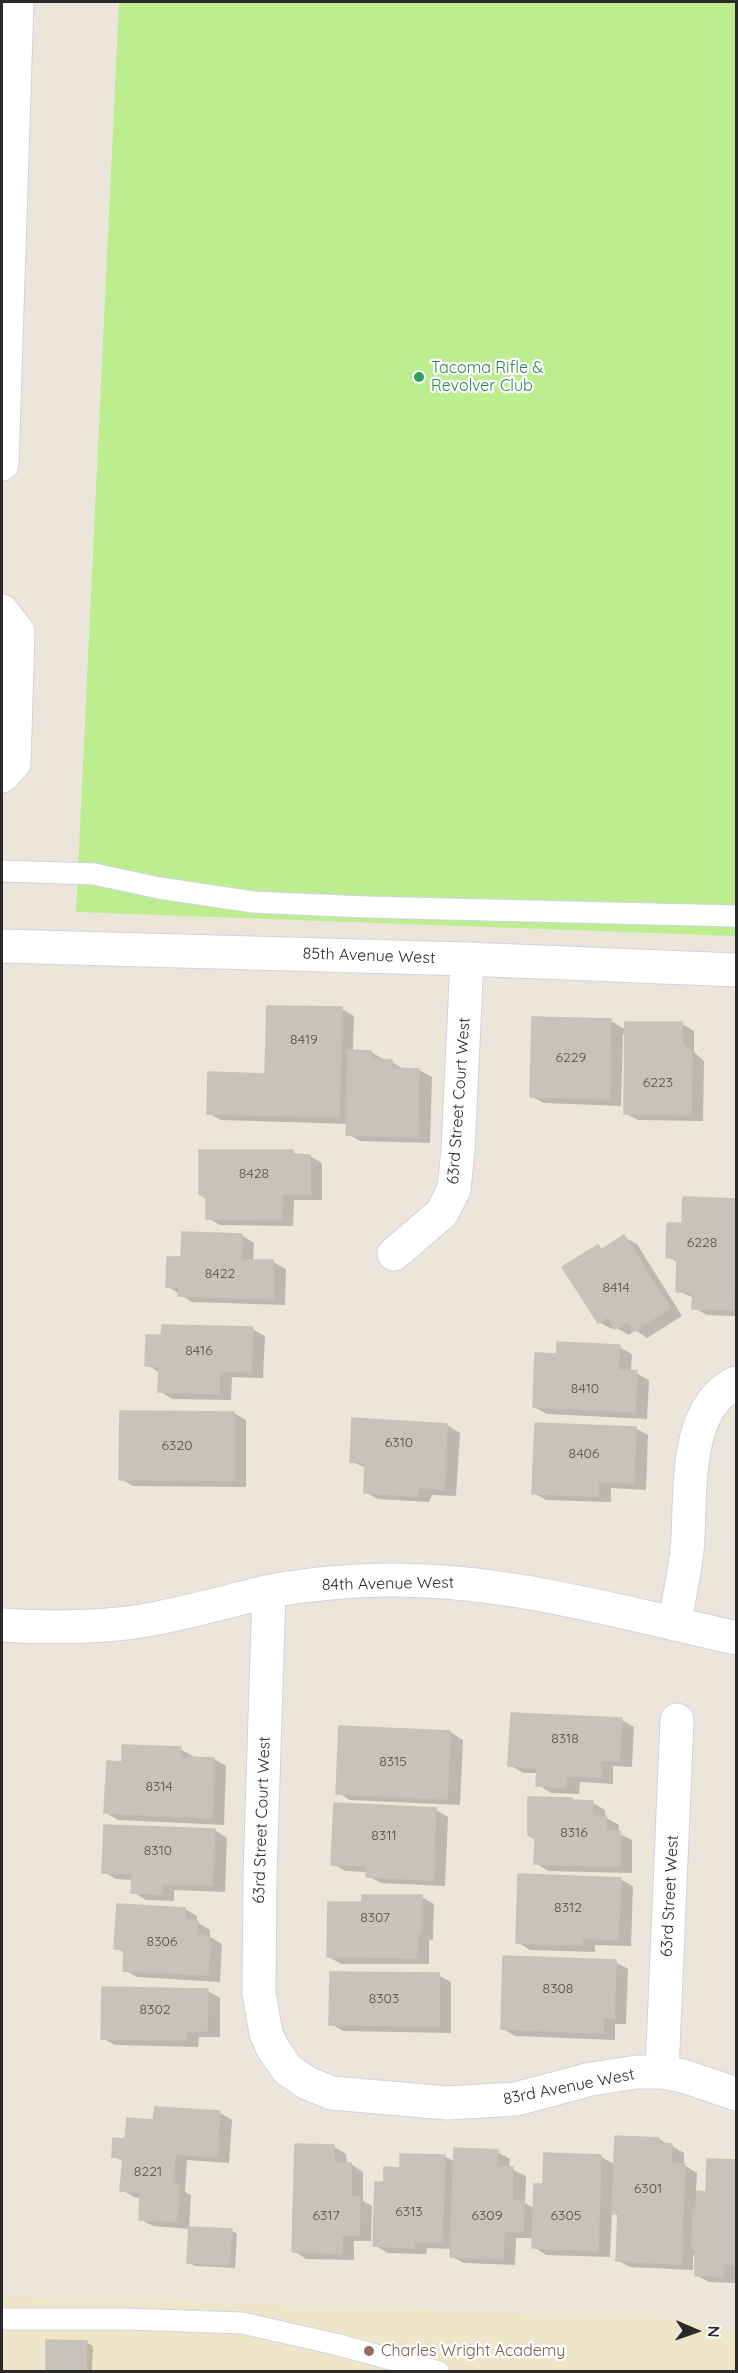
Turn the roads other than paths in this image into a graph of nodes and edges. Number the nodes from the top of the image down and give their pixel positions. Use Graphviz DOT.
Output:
graph roads {
  1 [pos="17,2"];
  2 [pos="4,313"];
  3 [pos="2,464"];
  4 [pos="2,611"];
  5 [pos="2,776"];
  6 [pos="2,872"];
  7 [pos="736,916"];
  8 [pos="2,946"];
  9 [pos="467,959"];
  10 [pos="736,970"];
  11 [pos="394,1254"];
  12 [pos="730,1386"];
  13 [pos="269,1592"];
  14 [pos="674,1624"];
  15 [pos="2,1625"];
  16 [pos="736,1638"];
  17 [pos="677,1720"];
  18 [pos="272,2047"];
  19 [pos="662,2072"];
  20 [pos="736,2094"];
  21 [pos="2,2319"];
  22 [pos="439,2372"];
  1 -- 2 [label="street"];
  2 -- 3 [label="street"];
  4 -- 5 [label="street"];
  6 -- 7 [label="lane"];
  8 -- 9 [label="street, 85th Avenue West"];
  9 -- 10 [label="street, 85th Avenue West"];
  9 -- 11 [label="street, 63rd Street Court West"];
  12 -- 14 [label="street"];
  13 -- 14 [label="street, 84th Avenue West"];
  13 -- 15 [label="street, 84th Avenue West"];
  13 -- 18 [label="street, 63rd Street Court West"];
  14 -- 16 [label="street, 84th Avenue West"];
  17 -- 19 [label="street, 63rd Street West"];
  18 -- 19 [label="street, 83rd Avenue West"];
  19 -- 20 [label="street, 83rd Avenue West"];
  21 -- 22 [label="lane"];
}
